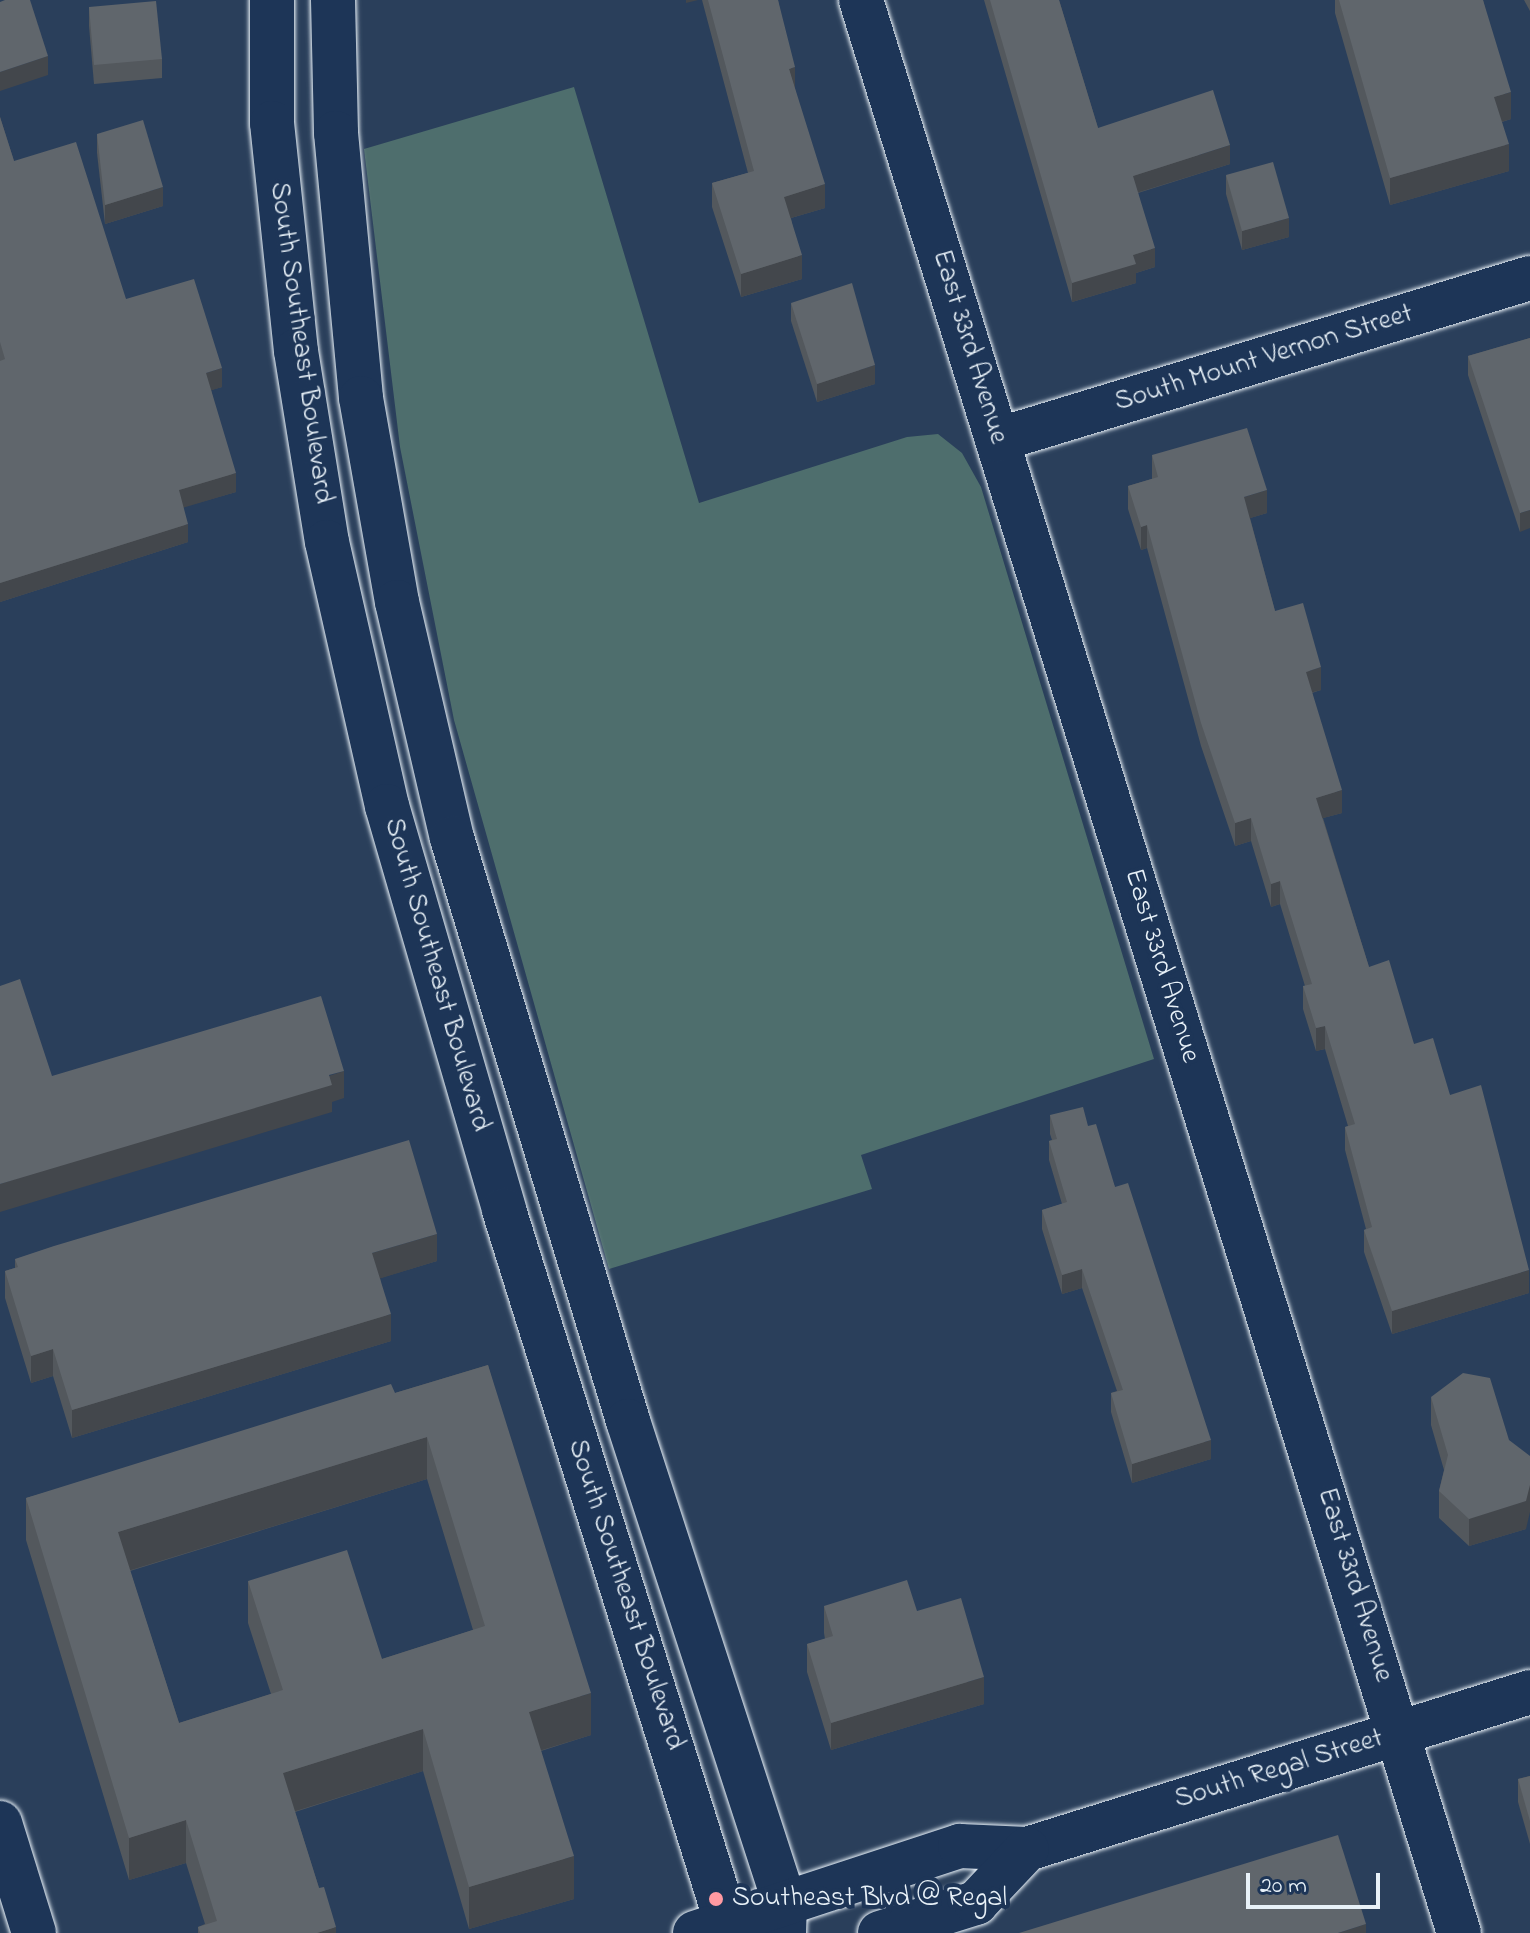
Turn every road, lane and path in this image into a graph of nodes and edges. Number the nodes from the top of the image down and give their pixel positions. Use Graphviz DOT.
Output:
graph roads {
  1 [pos="272,0"];
  2 [pos="333,0"];
  3 [pos="861,0"];
  4 [pos="1530,278"];
  5 [pos="997,440"];
  6 [pos="1530,1692"];
  7 [pos="1400,1732"];
  8 [pos="0,1823"];
  9 [pos="1027,1849"];
  10 [pos="784,1919"];
  11 [pos="720,1930"];
  12 [pos="34,1933"];
  13 [pos="880,1933"];
  14 [pos="1459,1933"];
  1 -- 11 [label="main road, South Southeast Boulevard"];
  2 -- 10 [label="main road, South Southeast Boulevard"];
  3 -- 5 [label="main road, East 33rd Avenue"];
  4 -- 5 [label="main road, South Mount Vernon Street"];
  5 -- 7 [label="main road, East 33rd Avenue"];
  6 -- 7 [label="main road, South Regal Street"];
  7 -- 9 [label="main road, South Regal Street"];
  7 -- 14 [label="main road, East 33rd Avenue"];
  8 -- 12 [label="main road"];
  9 -- 10 [label="main road, South Regal Street"];
  9 -- 13 [label="main road, South Regal Street"];
  10 -- 11 [label="main road, South Regal Street"];
}
